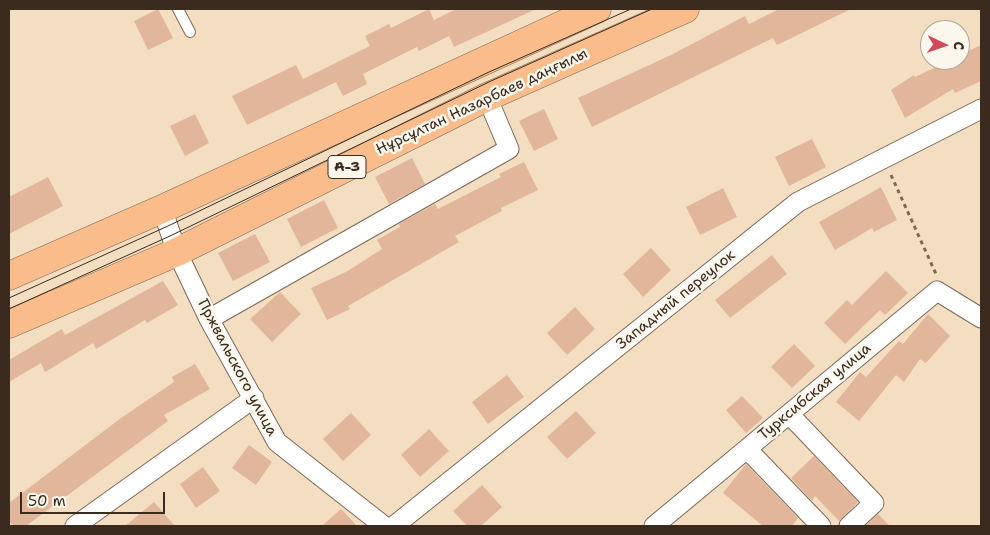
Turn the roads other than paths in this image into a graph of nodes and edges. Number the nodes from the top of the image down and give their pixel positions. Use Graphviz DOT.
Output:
graph roads {
  1 [pos="178,9"];
  2 [pos="598,9"];
  3 [pos="685,9"];
  4 [pos="190,32"];
  5 [pos="487,97"];
  6 [pos="981,109"];
  7 [pos="162,209"];
  8 [pos="177,252"];
  9 [pos="9,276"];
  10 [pos="981,318"];
  11 [pos="209,319"];
  12 [pos="9,324"];
  13 [pos="254,398"];
  14 [pos="789,414"];
  15 [pos="748,448"];
  16 [pos="75,526"];
  17 [pos="384,526"];
  18 [pos="394,526"];
  19 [pos="654,526"];
  20 [pos="821,526"];
  21 [pos="849,526"];
  1 -- 4 [label="lane"];
  2 -- 7 [label="highway"];
  3 -- 5 [label="highway, Нұрсұлтан Назарбаев даңғылы / А-3"];
  5 -- 8 [label="highway, Нұрсұлтан Назарбаев даңғылы / А-3"];
  5 -- 11 [label="street"];
  6 -- 18 [label="street, Западный переулок"];
  7 -- 8 [label="street, Пржвальского улица"];
  7 -- 9 [label="highway"];
  8 -- 11 [label="street, Пржвальского улица"];
  8 -- 12 [label="highway, Нұрсұлтан Назарбаев даңғылы / А-3"];
  10 -- 14 [label="street, Турксибская улица"];
  11 -- 13 [label="street, Пржвальского улица"];
  13 -- 16 [label="street"];
  13 -- 17 [label="street, Пржвальского улица"];
  14 -- 15 [label="street, Турксибская улица"];
  14 -- 21 [label="street"];
  15 -- 19 [label="street, Турксибская улица"];
  15 -- 20 [label="street"];
}
